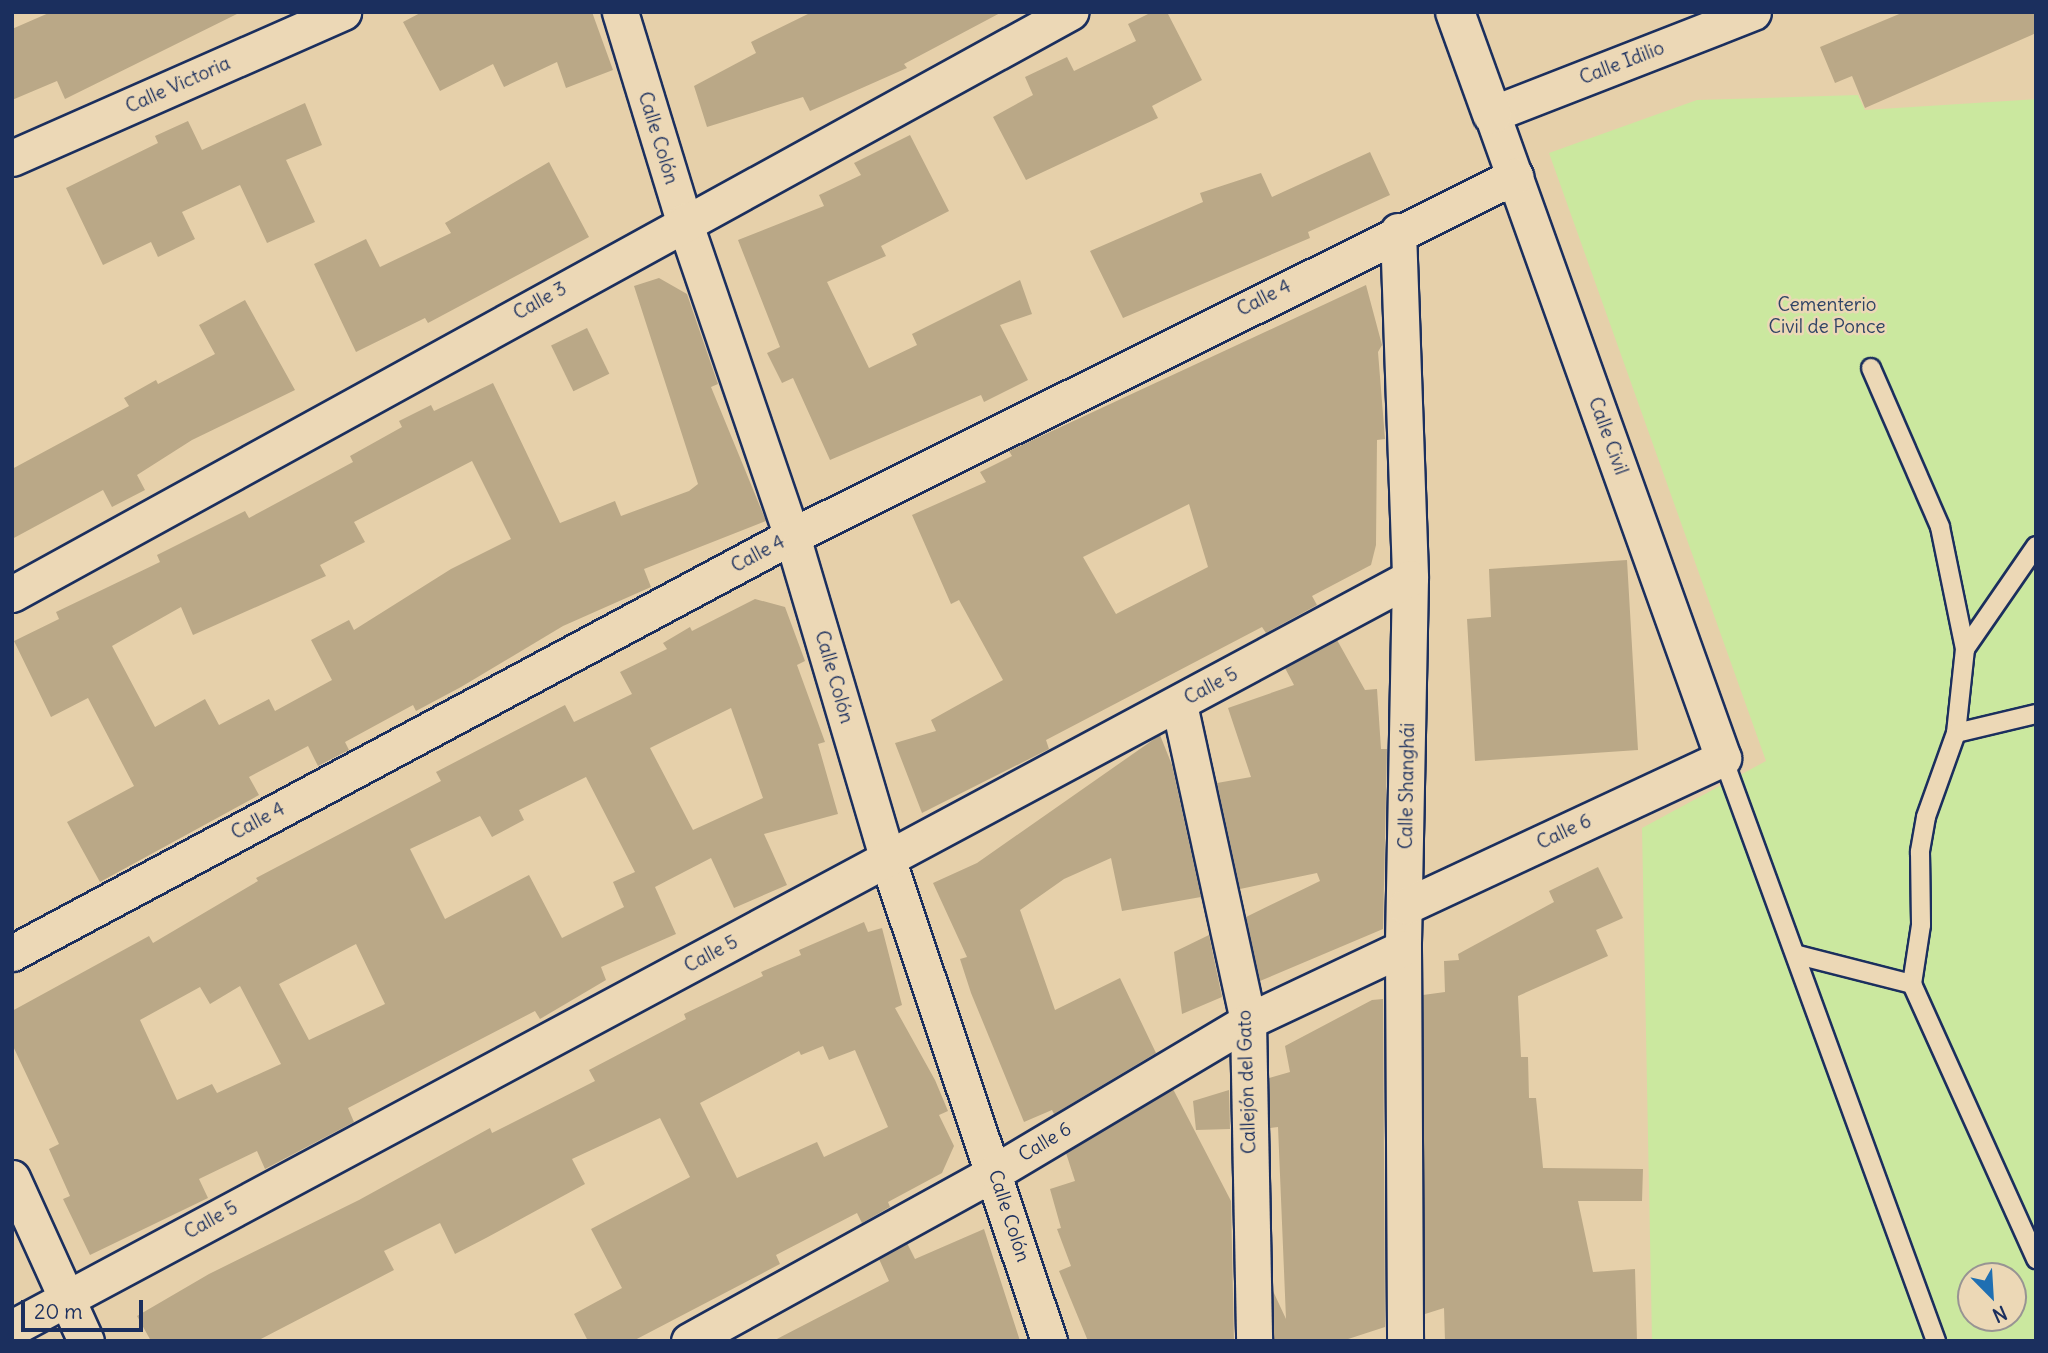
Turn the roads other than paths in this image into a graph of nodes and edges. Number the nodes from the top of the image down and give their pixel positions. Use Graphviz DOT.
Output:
graph roads {
  1 [pos="343,12"];
  2 [pos="620,12"];
  3 [pos="1070,12"];
  4 [pos="1455,12"];
  5 [pos="1753,12"];
  6 [pos="1492,114"];
  7 [pos="12,158"];
  8 [pos="1515,176"];
  9 [pos="684,221"];
  10 [pos="1398,230"];
  11 [pos="1871,368"];
  12 [pos="792,536"];
  13 [pos="2036,546"];
  14 [pos="1410,578"];
  15 [pos="12,594"];
  16 [pos="1965,649"];
  17 [pos="1179,704"];
  18 [pos="2036,714"];
  19 [pos="1956,733"];
  20 [pos="1723,758"];
  21 [pos="888,861"];
  22 [pos="1406,906"];
  23 [pos="1403,948"];
  24 [pos="12,953"];
  25 [pos="1798,955"];
  26 [pos="1912,984"];
  27 [pos="1248,1021"];
  28 [pos="995,1172"];
  29 [pos="12,1178"];
  30 [pos="2036,1259"];
  31 [pos="66,1298"];
  32 [pos="12,1328"];
  33 [pos="1400,1339"];
  34 [pos="86,1341"];
  35 [pos="689,1341"];
  36 [pos="1049,1341"];
  37 [pos="1254,1341"];
  38 [pos="1936,1341"];
  1 -- 7 [label="street, Calle Victoria"];
  2 -- 9 [label="street, Calle Colón"];
  3 -- 9 [label="street, Calle 3"];
  4 -- 6 [label="street"];
  5 -- 6 [label="street, Calle Idilio"];
  6 -- 8 [label="street, Calle Civil"];
  8 -- 10 [label="street, Calle 4"];
  8 -- 20 [label="street, Calle Civil"];
  9 -- 12 [label="street, Calle Colón"];
  9 -- 15 [label="street, Calle 3"];
  10 -- 12 [label="street, Calle 4"];
  10 -- 14 [label="street, Calle Shanghái"];
  11 -- 16 [label="lane"];
  12 -- 21 [label="street, Calle Colón"];
  12 -- 24 [label="street, Calle 4"];
  13 -- 16 [label="lane"];
  14 -- 17 [label="street, Calle 5"];
  14 -- 22 [label="street, Calle Shanghái"];
  16 -- 19 [label="lane"];
  17 -- 21 [label="street, Calle 5"];
  17 -- 27 [label="street, Callejón del Gato"];
  18 -- 19 [label="lane"];
  19 -- 26 [label="lane"];
  20 -- 22 [label="street, Calle 6"];
  20 -- 25 [label="lane"];
  21 -- 28 [label="street, Calle Colón"];
  21 -- 31 [label="street, Calle 5"];
  22 -- 23 [label="street, Calle Shanghái"];
  23 -- 27 [label="street, Calle 6"];
  23 -- 33 [label="street, Calle Shanghái"];
  25 -- 26 [label="lane"];
  25 -- 38 [label="lane"];
  26 -- 30 [label="lane"];
  27 -- 28 [label="street, Calle 6"];
  27 -- 37 [label="street, Callejón del Gato"];
  28 -- 35 [label="street, Calle 6"];
  28 -- 36 [label="street, Calle Colón"];
  29 -- 31 [label="street"];
  31 -- 32 [label="street, Calle 5"];
  31 -- 34 [label="street"];
}
